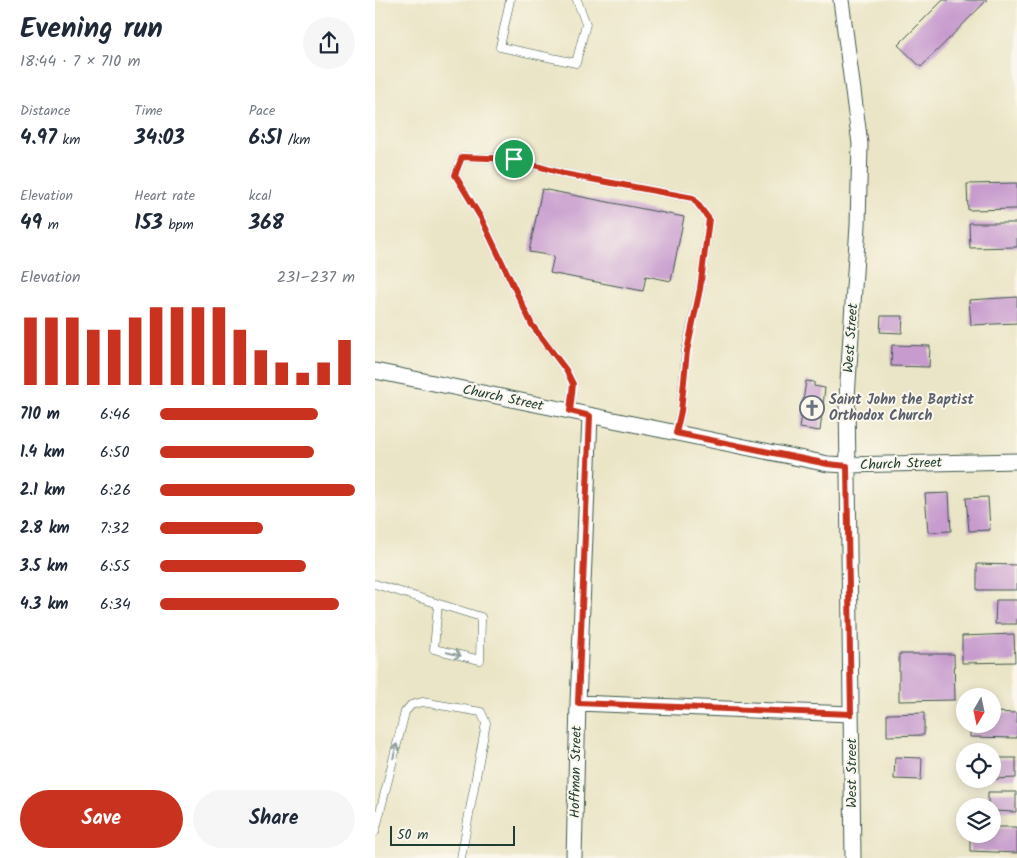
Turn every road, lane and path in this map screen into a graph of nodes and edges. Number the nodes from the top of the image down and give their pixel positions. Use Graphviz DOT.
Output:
graph roads {
  1 [pos="510,0"];
  2 [pos="577,0"];
  3 [pos="841,0"];
  4 [pos="376,375"];
  5 [pos="570,411"];
  6 [pos="590,416"];
  7 [pos="676,433"];
  8 [pos="1017,460"];
  9 [pos="847,466"];
  10 [pos="375,584"];
  11 [pos="438,604"];
  12 [pos="578,703"];
  13 [pos="851,714"];
  14 [pos="375,832"];
  15 [pos="461,858"];
  16 [pos="574,858"];
  17 [pos="853,858"];
  1 -- 2 [label="lane"];
  3 -- 9 [label="street, West Street"];
  4 -- 5 [label="street, Church Street"];
  5 -- 6 [label="street, Church Street"];
  5 -- 7 [label="lane"];
  6 -- 7 [label="street, Church Street"];
  6 -- 12 [label="street, Hoffman Street"];
  7 -- 9 [label="street, Church Street"];
  8 -- 9 [label="street, Church Street"];
  9 -- 13 [label="street, West Street"];
  10 -- 11 [label="lane"];
  11 -- 11 [label="lane, one-way"];
  12 -- 13 [label="street"];
  12 -- 16 [label="street, Hoffman Street"];
  13 -- 17 [label="street, West Street"];
  14 -- 15 [label="lane, one-way"];
}
